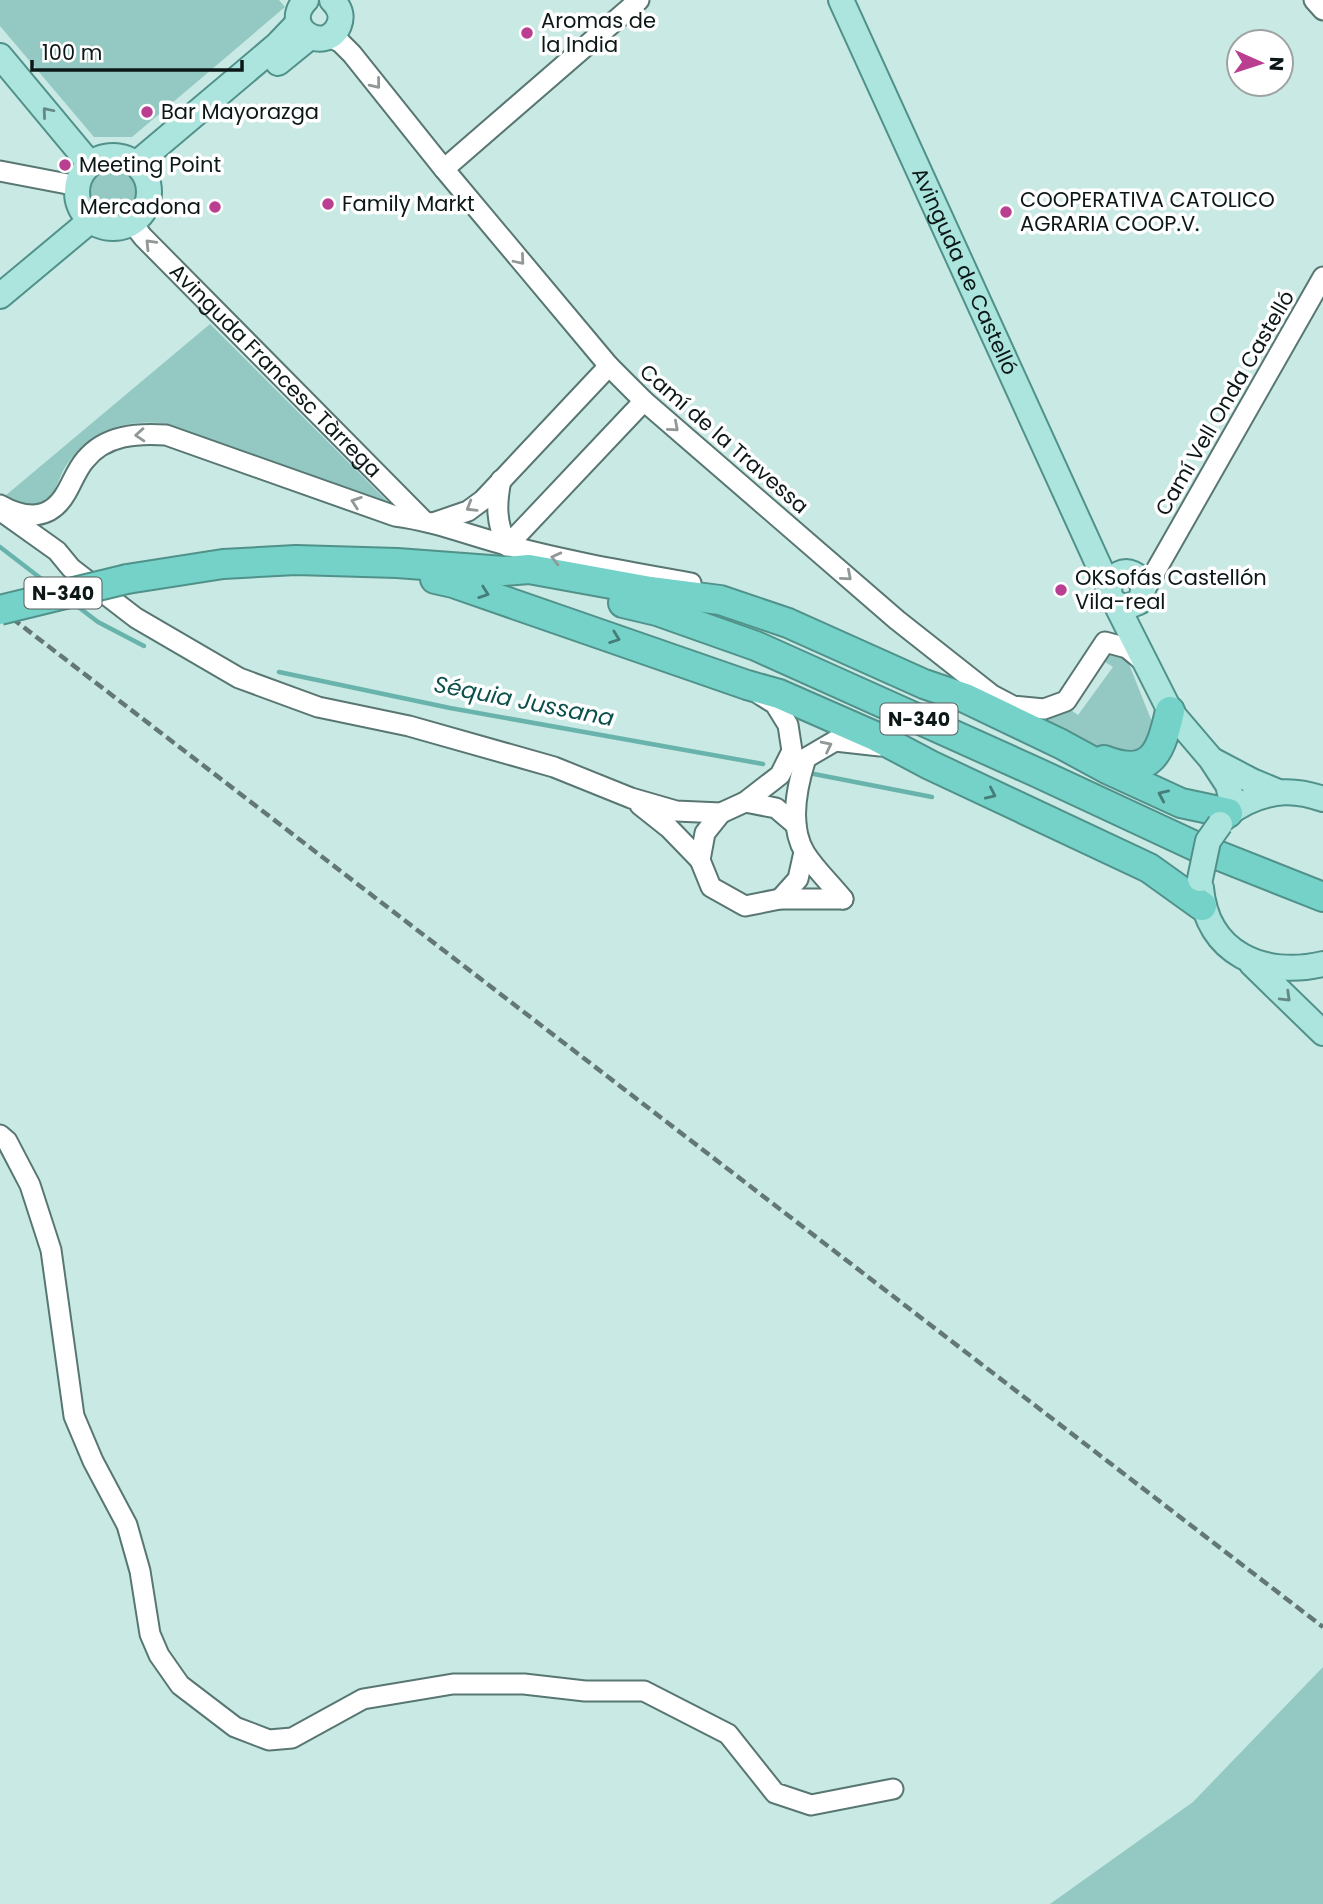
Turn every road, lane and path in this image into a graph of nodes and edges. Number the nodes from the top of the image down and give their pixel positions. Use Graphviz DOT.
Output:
graph roads {
  1 [pos="639,0"];
  2 [pos="841,0"];
  3 [pos="1314,0"];
  4 [pos="1323,10"];
  5 [pos="320,13"];
  6 [pos="0,56"];
  7 [pos="90,164"];
  8 [pos="140,169"];
  9 [pos="444,169"];
  10 [pos="0,172"];
  11 [pos="83,205"];
  12 [pos="132,223"];
  13 [pos="1323,277"];
  14 [pos="0,278"];
  15 [pos="0,296"];
  16 [pos="609,366"];
  17 [pos="644,401"];
  18 [pos="501,480"];
  19 [pos="0,508"];
  20 [pos="427,521"];
  21 [pos="0,526"];
  22 [pos="505,559"];
  23 [pos="397,563"];
  24 [pos="71,568"];
  25 [pos="1127,589"];
  26 [pos="0,610"];
  27 [pos="1147,665"];
  28 [pos="747,685"];
  29 [pos="1170,710"];
  30 [pos="1061,744"];
  31 [pos="1210,759"];
  32 [pos="930,765"];
  33 [pos="1276,791"];
  34 [pos="631,798"];
  35 [pos="1323,799"];
  36 [pos="745,802"];
  37 [pos="721,813"];
  38 [pos="1227,815"];
  39 [pos="796,825"];
  40 [pos="804,852"];
  41 [pos="700,860"];
  42 [pos="1201,893"];
  43 [pos="1323,897"];
  44 [pos="780,899"];
  45 [pos="1249,961"];
  46 [pos="1323,964"];
  47 [pos="1323,975"];
  48 [pos="1323,988"];
  49 [pos="1323,1033"];
  50 [pos="0,1135"];
  51 [pos="894,1789"];
  1 -- 9 [label="street"];
  2 -- 25 [label="main road, Avinguda de Castelló"];
  3 -- 4 [label="street"];
  5 -- 8 [label="main road"];
  5 -- 9 [label="street, Camí de la Travessa, one-way"];
  7 -- 6 [label="main road, one-way"];
  7 -- 8 [label="main road"];
  7 -- 11 [label="main road"];
  8 -- 12 [label="main road"];
  9 -- 16 [label="street, Camí de la Travessa, one-way"];
  10 -- 11 [label="street"];
  11 -- 12 [label="main road"];
  11 -- 14 [label="main road"];
  11 -- 15 [label="main road"];
  20 -- 12 [label="street, Avinguda Francesc Tàrrega, one-way"];
  13 -- 25 [label="street, Camí Vell Onda Castelló"];
  16 -- 17 [label="street, Camí de la Travessa"];
  16 -- 18 [label="street"];
  17 -- 22 [label="street"];
  17 -- 27 [label="street, Camí de la Travessa, one-way"];
  18 -- 20 [label="street, one-way"];
  18 -- 22 [label="street"];
  20 -- 19 [label="street, one-way"];
  19 -- 24 [label="street"];
  20 -- 22 [label="street"];
  21 -- 24 [label="street"];
  22 -- 23 [label="highway, N-340"];
  30 -- 22 [label="highway, one-way"];
  22 -- 43 [label="highway, N-340"];
  23 -- 26 [label="highway, N-340, bridge"];
  23 -- 28 [label="highway, one-way"];
  24 -- 34 [label="street"];
  25 -- 27 [label="main road, Avinguda de Castelló"];
  27 -- 29 [label="main road, Avinguda de Castelló"];
  28 -- 32 [label="highway"];
  28 -- 36 [label="street"];
  29 -- 30 [label="highway"];
  29 -- 31 [label="main road, Avinguda de Castelló"];
  38 -- 30 [label="highway, one-way"];
  31 -- 33 [label="main road, Avinguda de Castelló"];
  31 -- 38 [label="main road, Avinguda de Castelló"];
  39 -- 32 [label="street, one-way"];
  32 -- 42 [label="highway, one-way"];
  33 -- 35 [label="main road, Avinguda de Castelló"];
  33 -- 38 [label="main road"];
  34 -- 37 [label="street"];
  34 -- 41 [label="street"];
  36 -- 37 [label="street"];
  36 -- 39 [label="street"];
  37 -- 41 [label="street"];
  38 -- 42 [label="main road, bridge"];
  39 -- 40 [label="street"];
  40 -- 44 [label="street"];
  40 -- 44 [label="street"];
  41 -- 44 [label="street"];
  42 -- 45 [label="main road"];
  45 -- 46 [label="main road"];
  45 -- 49 [label="main road, one-way"];
  47 -- 48 [label="main road"];
  50 -- 51 [label="street"];
}
